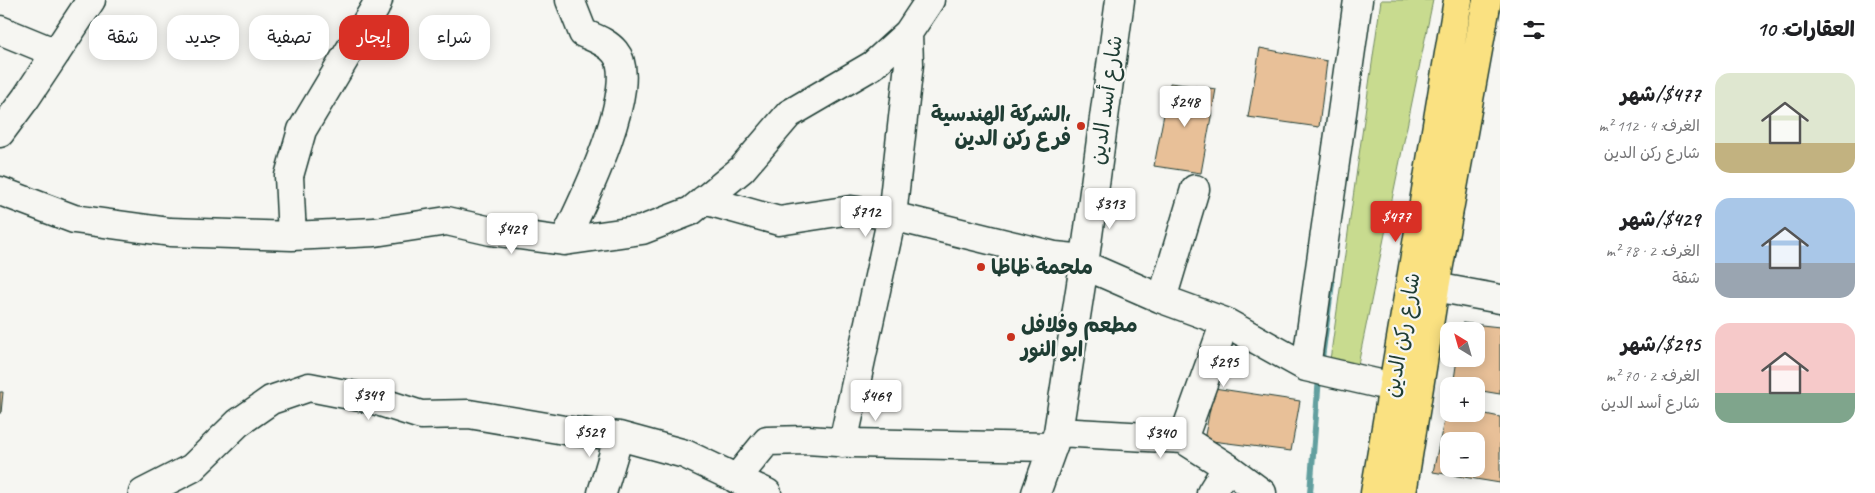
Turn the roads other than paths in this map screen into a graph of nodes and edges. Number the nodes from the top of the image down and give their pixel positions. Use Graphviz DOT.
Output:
graph roads {
  1 [pos="91,0"];
  2 [pos="378,0"];
  3 [pos="570,0"];
  4 [pos="930,0"];
  5 [pos="1120,0"];
  6 [pos="1358,0"];
  7 [pos="1458,0"];
  8 [pos="1487,0"];
  9 [pos="0,30"];
  10 [pos="908,33"];
  11 [pos="56,53"];
  12 [pos="0,133"];
  13 [pos="1195,189"];
  14 [pos="0,191"];
  15 [pos="704,200"];
  16 [pos="892,216"];
  17 [pos="292,236"];
  18 [pos="564,241"];
  19 [pos="1084,262"];
  20 [pos="1434,287"];
  21 [pos="1162,299"];
  22 [pos="1500,299"];
  23 [pos="1225,322"];
  24 [pos="1316,369"];
  25 [pos="1393,387"];
  26 [pos="620,436"];
  27 [pos="1183,439"];
  28 [pos="1055,440"];
  29 [pos="843,442"];
  30 [pos="1227,467"];
  31 [pos="736,479"];
  32 [pos="143,493"];
  33 [pos="602,493"];
  34 [pos="767,493"];
  35 [pos="1036,493"];
  36 [pos="1212,493"];
  37 [pos="1262,493"];
  38 [pos="1375,493"];
  39 [pos="1402,493"];
  1 -- 11 [label="street"];
  2 -- 17 [label="street"];
  3 -- 18 [label="street"];
  4 -- 10 [label="street"];
  5 -- 19 [label="street, شارع أسد الدين"];
  6 -- 24 [label="street"];
  7 -- 25 [label="main road, شارع ركن الدين"];
  8 -- 20 [label="main road, شارع ركن الدين"];
  9 -- 11 [label="street"];
  10 -- 15 [label="street"];
  10 -- 16 [label="street"];
  11 -- 12 [label="street"];
  13 -- 21 [label="street"];
  14 -- 17 [label="street"];
  15 -- 16 [label="street"];
  15 -- 18 [label="street"];
  16 -- 19 [label="street"];
  16 -- 29 [label="street"];
  17 -- 18 [label="street"];
  19 -- 21 [label="street"];
  19 -- 28 [label="street, شارع أسد الدين"];
  20 -- 22 [label="street"];
  20 -- 39 [label="main road, شارع ركن الدين"];
  21 -- 23 [label="street"];
  23 -- 24 [label="street"];
  23 -- 27 [label="street"];
  24 -- 25 [label="street"];
  25 -- 38 [label="main road, شارع ركن الدين"];
  26 -- 31 [label="street"];
  26 -- 32 [label="street"];
  26 -- 33 [label="street"];
  27 -- 28 [label="street"];
  27 -- 30 [label="street"];
  28 -- 29 [label="street"];
  28 -- 35 [label="street, شارع أسد الدين"];
  29 -- 31 [label="street"];
  30 -- 36 [label="street"];
  30 -- 37 [label="street"];
  31 -- 34 [label="street"];
}
